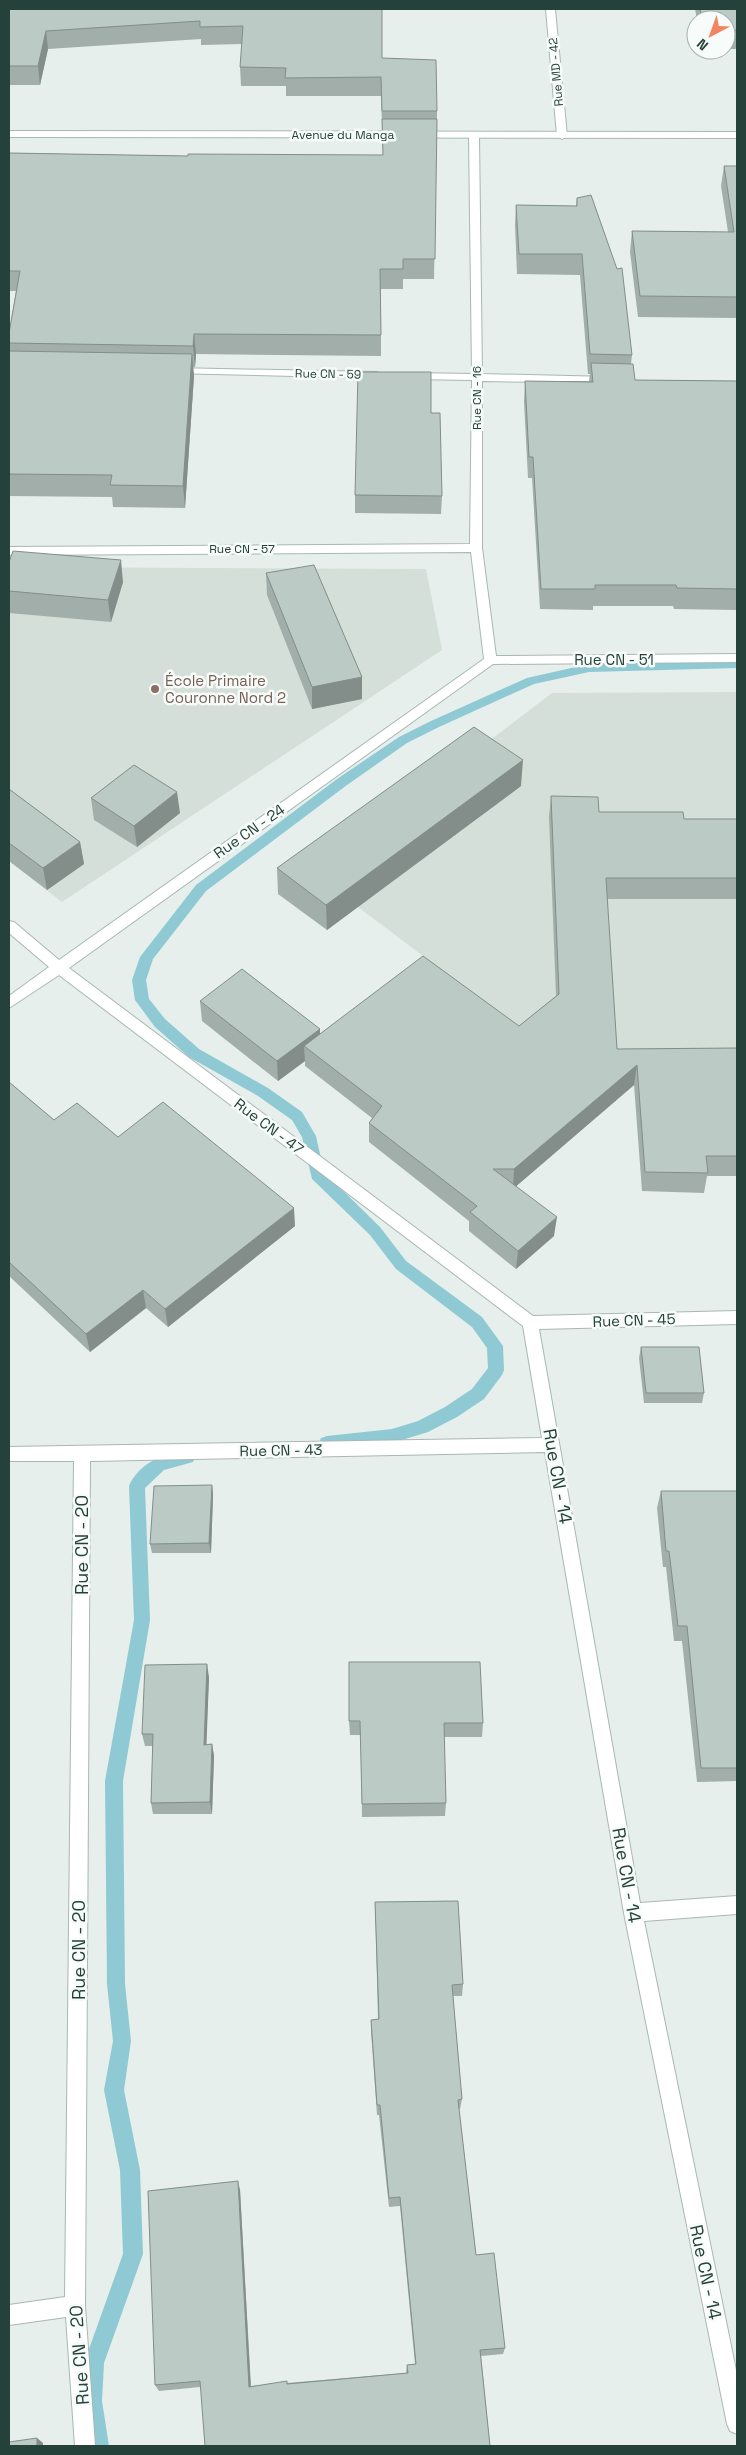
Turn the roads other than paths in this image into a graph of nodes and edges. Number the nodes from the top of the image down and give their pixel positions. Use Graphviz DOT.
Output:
graph roads {
  1 [pos="550,9"];
  2 [pos="9,134"];
  3 [pos="737,135"];
  4 [pos="474,136"];
  5 [pos="562,136"];
  6 [pos="158,371"];
  7 [pos="477,377"];
  8 [pos="622,380"];
  9 [pos="476,548"];
  10 [pos="9,551"];
  11 [pos="737,658"];
  12 [pos="490,660"];
  13 [pos="9,926"];
  14 [pos="58,966"];
  15 [pos="9,1003"];
  16 [pos="737,1317"];
  17 [pos="530,1323"];
  18 [pos="552,1445"];
  19 [pos="9,1454"];
  20 [pos="82,1454"];
  21 [pos="737,1905"];
  22 [pos="633,1913"];
  23 [pos="75,2306"];
  24 [pos="9,2315"];
  25 [pos="737,2424"];
  26 [pos="85,2446"];
  1 -- 5 [label="street, Rue MD - 42"];
  2 -- 4 [label="street, Avenue du Manga"];
  3 -- 5 [label="street, Avenue du Manga"];
  4 -- 5 [label="street, Avenue du Manga"];
  4 -- 7 [label="street, Rue CN - 16"];
  6 -- 7 [label="street, Rue CN - 59"];
  7 -- 8 [label="street, Rue CN - 59"];
  7 -- 9 [label="street, Rue CN - 16"];
  9 -- 10 [label="street, Rue CN - 57"];
  9 -- 12 [label="street, Rue CN - 16"];
  11 -- 12 [label="street, Rue CN - 51"];
  12 -- 14 [label="street, Rue CN - 24"];
  13 -- 14 [label="street, Rue CN - 47"];
  14 -- 15 [label="street, Rue CN - 24"];
  14 -- 17 [label="street, Rue CN - 47"];
  16 -- 17 [label="street, Rue CN - 45"];
  17 -- 18 [label="street, Rue CN - 14"];
  18 -- 20 [label="street, Rue CN - 43"];
  18 -- 22 [label="street, Rue CN - 14"];
  19 -- 20 [label="street, Rue CN - 43"];
  20 -- 23 [label="street, Rue CN - 20"];
  21 -- 22 [label="street"];
  22 -- 25 [label="street, Rue CN - 14"];
  23 -- 24 [label="street"];
  23 -- 26 [label="street, Rue CN - 20"];
}
